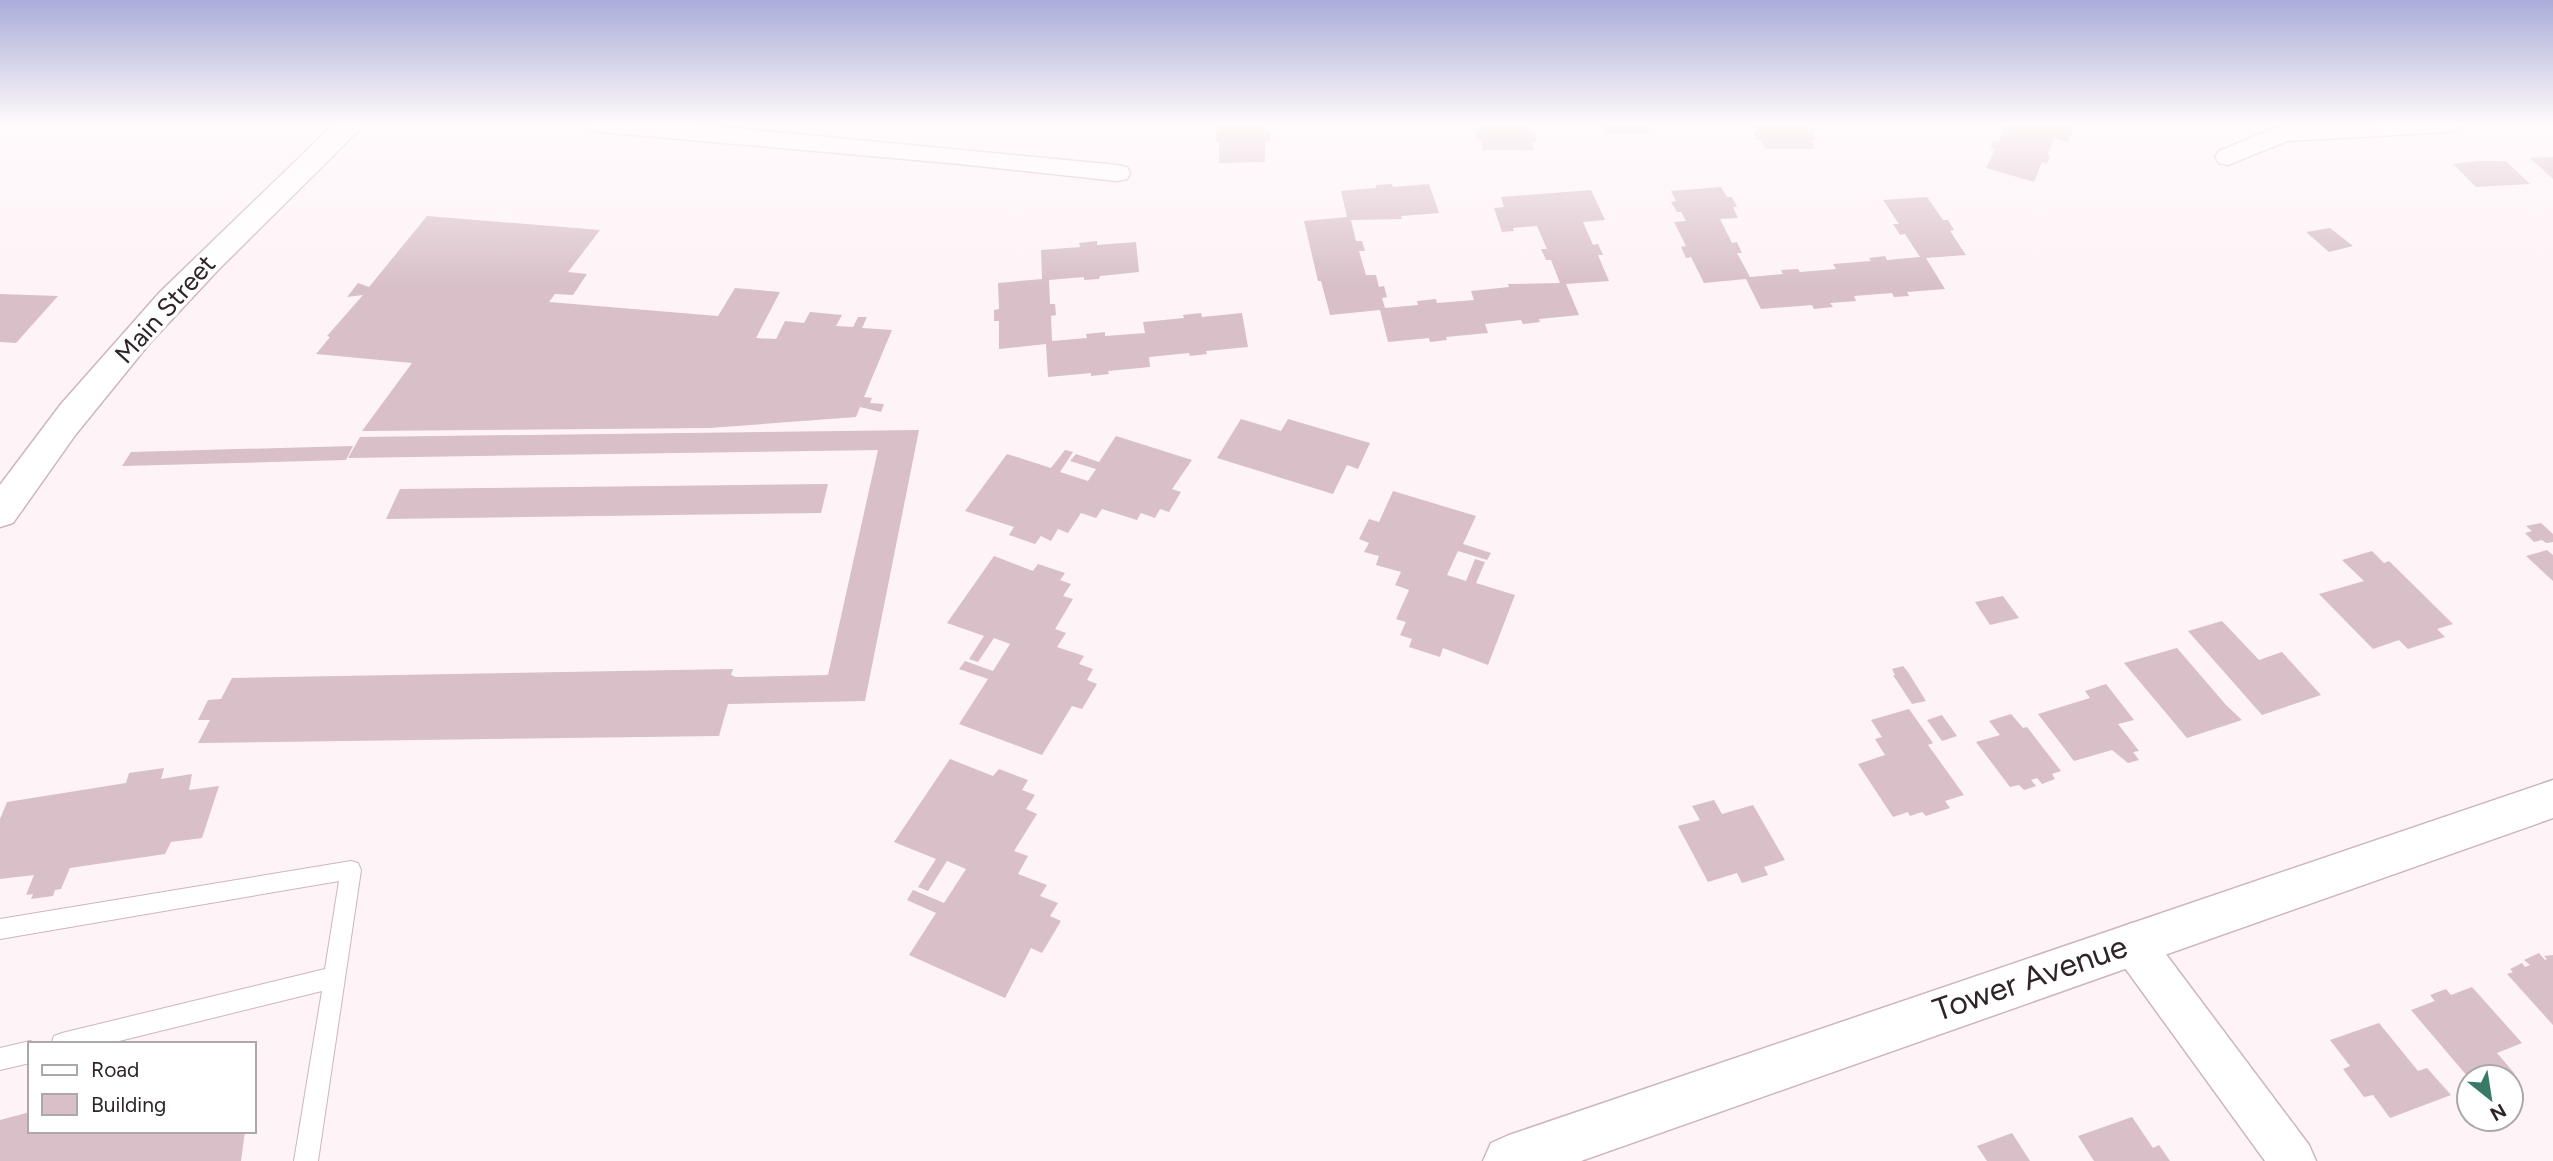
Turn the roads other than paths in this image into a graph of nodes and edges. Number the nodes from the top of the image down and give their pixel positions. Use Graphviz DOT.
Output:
graph roads {
  1 [pos="293,178"];
  2 [pos="0,513"];
  3 [pos="2553,799"];
  4 [pos="0,929"];
  5 [pos="2132,943"];
  6 [pos="335,977"];
  7 [pos="70,1042"];
  8 [pos="28,1052"];
  9 [pos="0,1059"];
  10 [pos="306,1161"];
  11 [pos="1509,1161"];
  12 [pos="2292,1161"];
  1 -- 2 [label="main road, Main Street"];
  3 -- 5 [label="main road, Tower Avenue"];
  4 -- 6 [label="lane"];
  5 -- 11 [label="main road, Tower Avenue"];
  5 -- 12 [label="street"];
  6 -- 7 [label="lane"];
  6 -- 10 [label="lane"];
  8 -- 9 [label="lane"];
}
